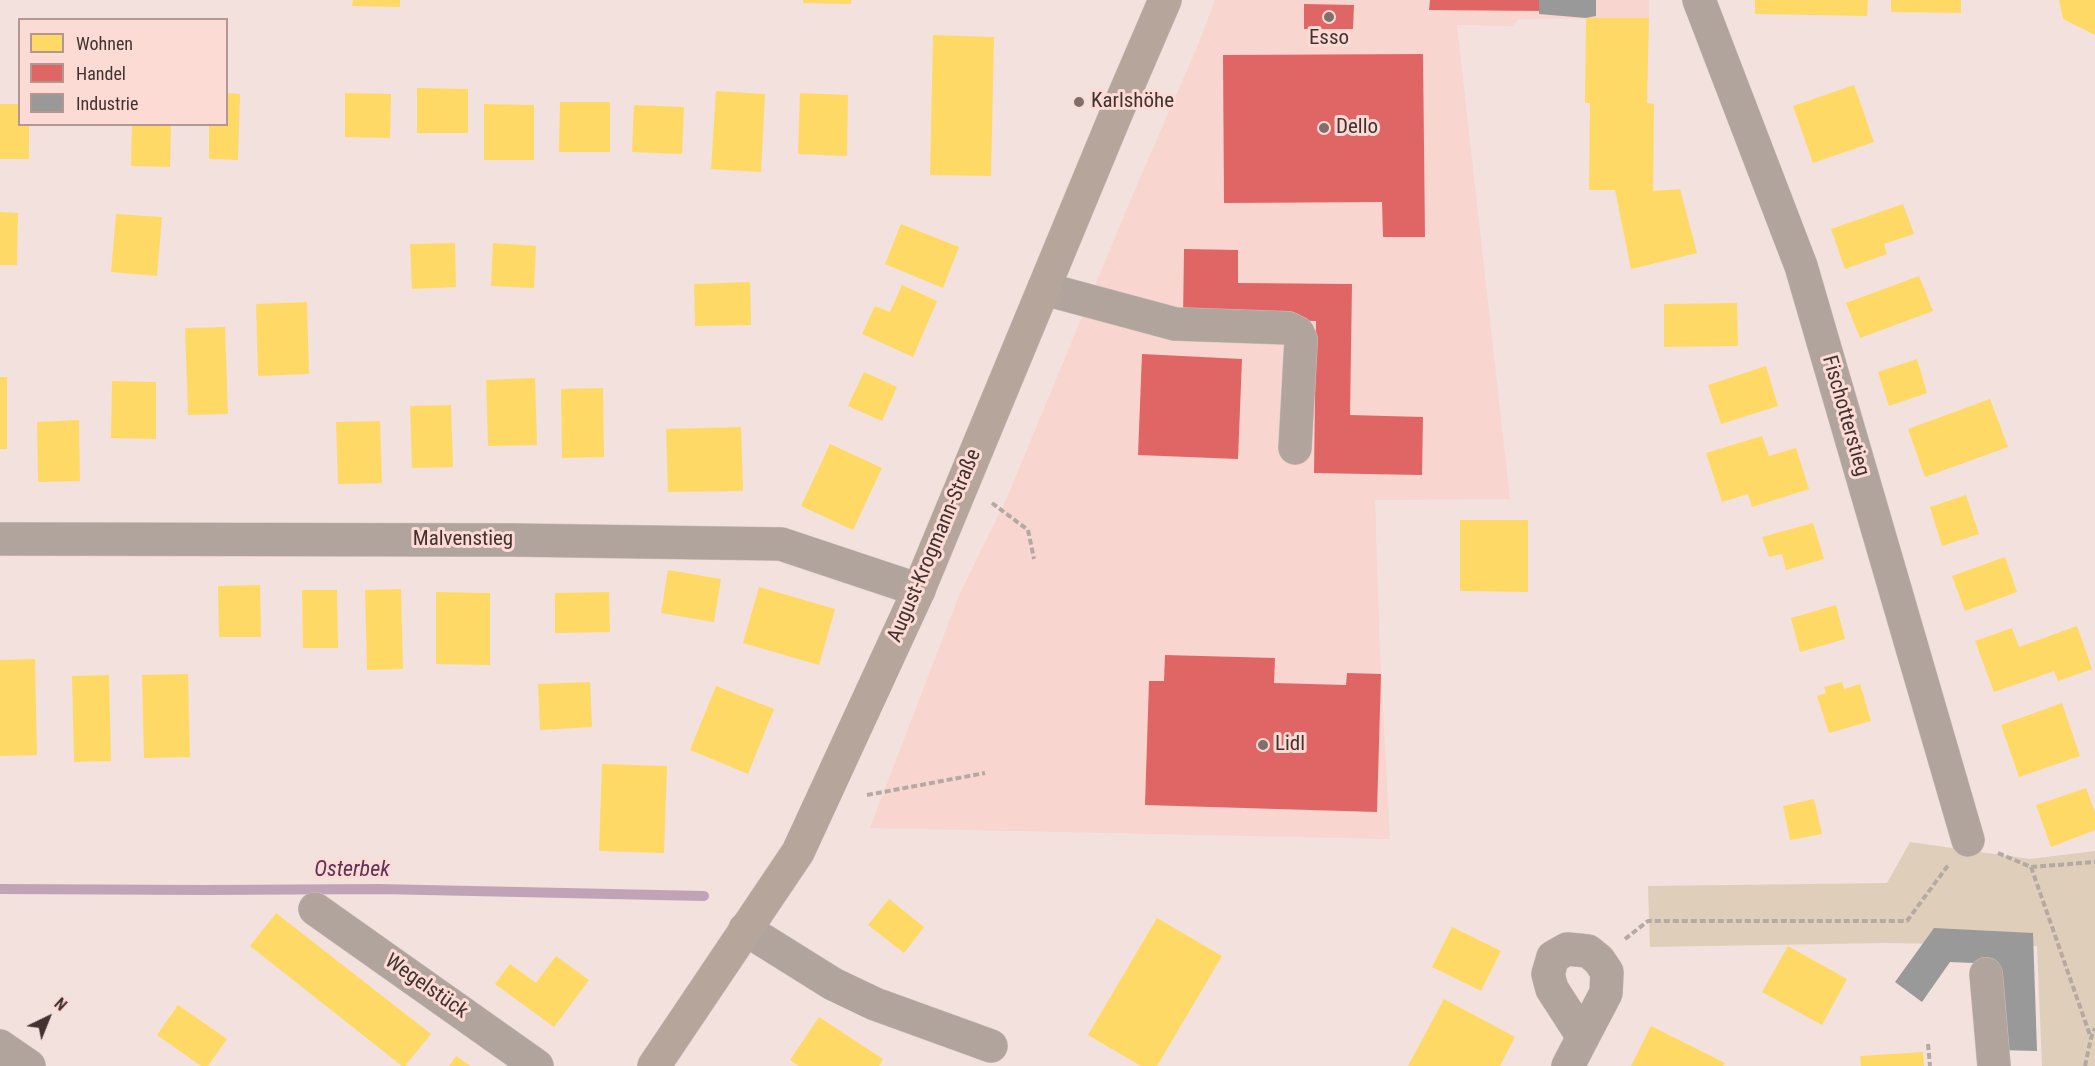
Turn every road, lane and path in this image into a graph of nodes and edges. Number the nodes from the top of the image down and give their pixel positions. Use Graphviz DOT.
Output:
graph roads {
  1 [pos="1165,0"];
  2 [pos="1699,0"];
  3 [pos="1044,289"];
  4 [pos="1295,448"];
  5 [pos="992,503"];
  6 [pos="0,539"];
  7 [pos="1035,559"];
  8 [pos="919,590"];
  9 [pos="985,773"];
  10 [pos="867,795"];
  11 [pos="1968,840"];
  12 [pos="2095,861"];
  13 [pos="2031,867"];
  14 [pos="315,909"];
  15 [pos="746,929"];
  16 [pos="1599,960"];
  17 [pos="1986,974"];
  18 [pos="2095,1028"];
  19 [pos="1583,1037"];
  20 [pos="2091,1038"];
  21 [pos="1928,1044"];
  22 [pos="0,1046"];
  23 [pos="991,1047"];
  24 [pos="29,1066"];
  25 [pos="537,1066"];
  26 [pos="654,1066"];
  27 [pos="1568,1066"];
  28 [pos="1930,1066"];
  29 [pos="1994,1066"];
  30 [pos="2085,1066"];
  1 -- 3 [label="main road, August-Krogmann-Straße"];
  2 -- 11 [label="street, Fischotterstieg"];
  3 -- 4 [label="street"];
  3 -- 8 [label="main road, August-Krogmann-Straße"];
  5 -- 7 [label="path"];
  6 -- 8 [label="street, Malvenstieg"];
  8 -- 15 [label="main road, August-Krogmann-Straße"];
  9 -- 10 [label="path"];
  11 -- 13 [label="path"];
  11 -- 16 [label="path"];
  12 -- 13 [label="path"];
  13 -- 20 [label="path"];
  14 -- 25 [label="street, Wegelstück"];
  15 -- 23 [label="street"];
  15 -- 26 [label="main road, August-Krogmann-Straße"];
  16 -- 19 [label="street"];
  16 -- 19 [label="street"];
  17 -- 29 [label="street"];
  18 -- 20 [label="path"];
  19 -- 27 [label="street"];
  20 -- 30 [label="path"];
  21 -- 28 [label="path"];
  22 -- 24 [label="street"];
}
